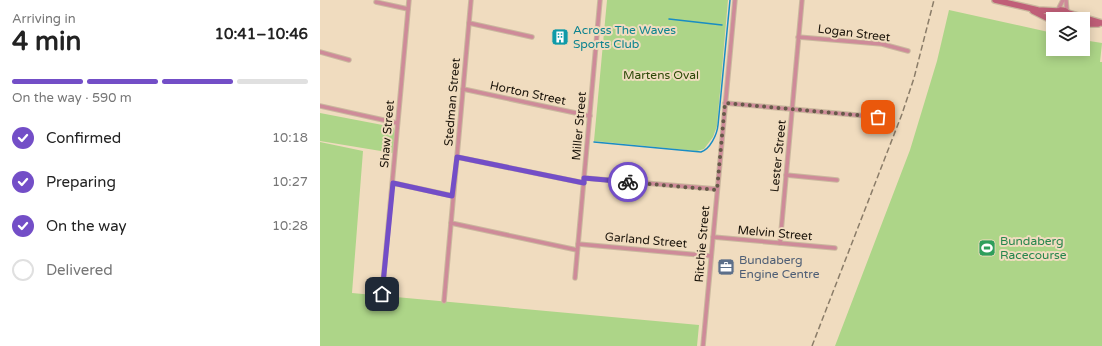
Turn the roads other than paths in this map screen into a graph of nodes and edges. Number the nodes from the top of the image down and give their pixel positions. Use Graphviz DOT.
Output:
graph roads {
  1 [pos="409,0"];
  2 [pos="471,0"];
  3 [pos="600,0"];
  4 [pos="735,0"];
  5 [pos="802,0"];
  6 [pos="994,0"];
  7 [pos="1063,0"];
  8 [pos="1066,0"];
  9 [pos="376,2"];
  10 [pos="1017,5"];
  11 [pos="408,9"];
  12 [pos="1057,11"];
  13 [pos="1065,12"];
  14 [pos="1068,12"];
  15 [pos="1046,17"];
  16 [pos="1090,21"];
  17 [pos="469,23"];
  18 [pos="1090,24"];
  19 [pos="1102,24"];
  20 [pos="532,37"];
  21 [pos="798,37"];
  22 [pos="908,51"];
  23 [pos="320,52"];
  24 [pos="349,60"];
  25 [pos="463,89"];
  26 [pos="725,103"];
  27 [pos="320,106"];
  28 [pos="792,110"];
  29 [pos="590,116"];
  30 [pos="878,117"];
  31 [pos="397,123"];
  32 [pos="457,157"];
  33 [pos="786,175"];
  34 [pos="584,178"];
  35 [pos="837,180"];
  36 [pos="393,183"];
  37 [pos="584,183"];
  38 [pos="717,190"];
  39 [pos="452,196"];
  40 [pos="451,223"];
  41 [pos="713,237"];
  42 [pos="780,243"];
  43 [pos="578,244"];
  44 [pos="835,248"];
  45 [pos="578,250"];
  46 [pos="711,256"];
  47 [pos="575,278"];
  48 [pos="382,294"];
  49 [pos="444,300"];
  50 [pos="703,346"];
  1 -- 11 [label="street, Shaw Street"];
  2 -- 17 [label="street, Stedman Street"];
  3 -- 29 [label="street, Miller Street"];
  4 -- 26 [label="street, Ritchie Street"];
  5 -- 21 [label="street, Lester Street"];
  6 -- 10 [label="street"];
  7 -- 12 [label="street"];
  8 -- 14 [label="street"];
  9 -- 11 [label="street"];
  10 -- 12 [label="street"];
  10 -- 15 [label="street"];
  11 -- 31 [label="street, Shaw Street"];
  12 -- 13 [label="street"];
  16 -- 19 [label="street"];
  17 -- 20 [label="street"];
  17 -- 25 [label="street, Stedman Street"];
  18 -- 19 [label="street"];
  21 -- 22 [label="street, Logan Street"];
  21 -- 28 [label="street, Lester Street"];
  23 -- 24 [label="street"];
  25 -- 29 [label="street, Horton Street"];
  25 -- 32 [label="street, Stedman Street"];
  26 -- 28 [label="street"];
  26 -- 38 [label="street, Ritchie Street"];
  27 -- 31 [label="street"];
  28 -- 30 [label="street"];
  28 -- 33 [label="street, Lester Street"];
  29 -- 34 [label="street, Miller Street"];
  31 -- 36 [label="street, Shaw Street"];
  32 -- 37 [label="street"];
  32 -- 39 [label="street, Stedman Street"];
  33 -- 35 [label="street"];
  33 -- 42 [label="street, Lester Street"];
  34 -- 37 [label="street, Miller Street"];
  34 -- 38 [label="street"];
  36 -- 39 [label="street"];
  36 -- 48 [label="street, Shaw Street"];
  37 -- 43 [label="street, Miller Street"];
  38 -- 41 [label="street, Ritchie Street"];
  39 -- 40 [label="street, Stedman Street"];
  40 -- 45 [label="street"];
  40 -- 49 [label="street, Stedman Street"];
  41 -- 42 [label="street, Melvin Street"];
  41 -- 46 [label="street, Ritchie Street"];
  42 -- 44 [label="street, Melvin Street"];
  43 -- 45 [label="street, Miller Street"];
  43 -- 46 [label="street, Garland Street"];
  45 -- 47 [label="street, Miller Street"];
  46 -- 50 [label="street, Ritchie Street"];
}
